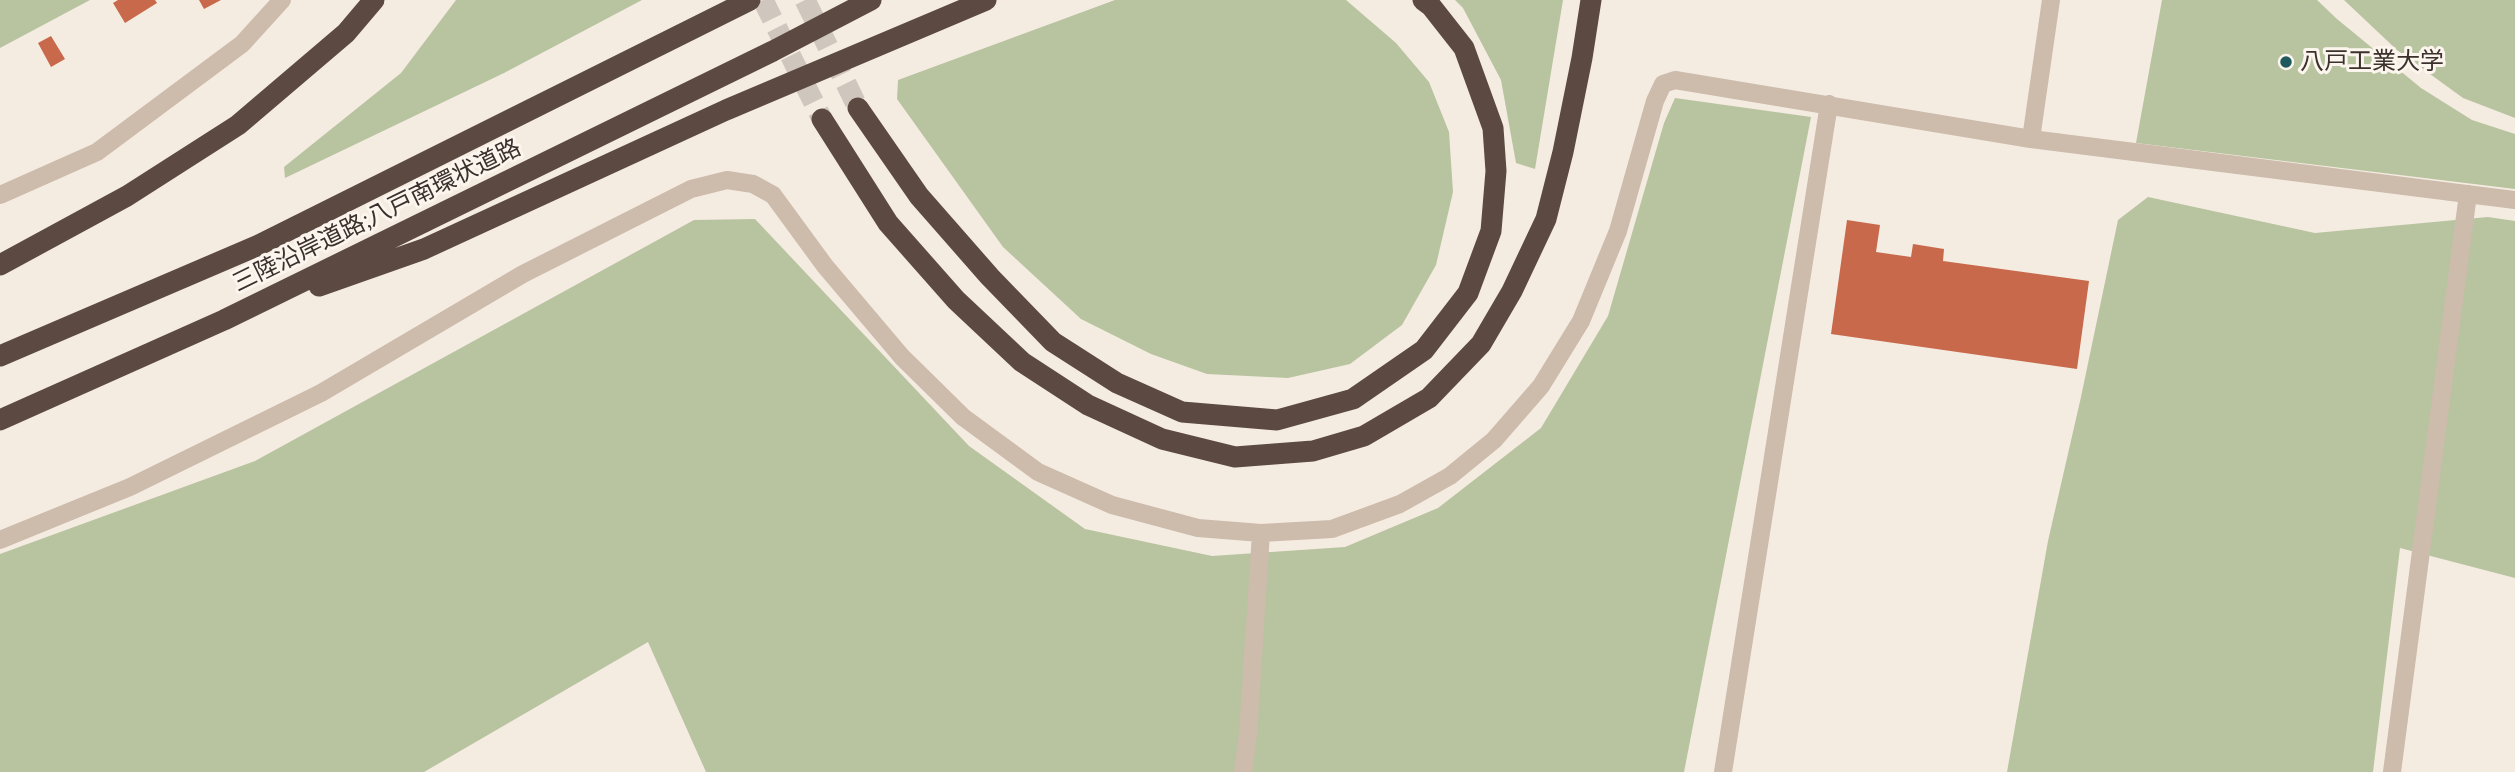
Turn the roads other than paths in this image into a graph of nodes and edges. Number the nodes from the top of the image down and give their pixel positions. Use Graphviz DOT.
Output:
graph roads {
  1 [pos="282,0"];
  2 [pos="373,0"];
  3 [pos="871,0"];
  4 [pos="986,0"];
  5 [pos="1423,0"];
  6 [pos="1591,0"];
  7 [pos="2051,0"];
  8 [pos="748,1"];
  9 [pos="1829,104"];
  10 [pos="858,108"];
  11 [pos="822,118"];
  12 [pos="2031,139"];
  13 [pos="2468,194"];
  14 [pos="0,195"];
  15 [pos="2515,200"];
  16 [pos="0,265"];
  17 [pos="224,320"];
  18 [pos="0,356"];
  19 [pos="0,420"];
  20 [pos="1261,533"];
  21 [pos="0,540"];
  22 [pos="1243,772"];
  23 [pos="1723,772"];
  24 [pos="2392,772"];
  1 -- 14 [label="street"];
  2 -- 16 [label="highway"];
  3 -- 17 [label="highway, 三陸沿岸道路;八戸南環状道路"];
  4 -- 17 [label="highway"];
  5 -- 10 [label="highway"];
  6 -- 11 [label="highway"];
  7 -- 12 [label="street"];
  8 -- 18 [label="highway, 三陸沿岸道路;八戸南環状道路"];
  9 -- 12 [label="street"];
  9 -- 20 [label="street"];
  9 -- 23 [label="street"];
  12 -- 13 [label="street"];
  13 -- 15 [label="street"];
  13 -- 24 [label="street"];
  17 -- 19 [label="highway, 三陸沿岸道路;八戸南環状道路"];
  20 -- 21 [label="street"];
  20 -- 22 [label="street"];
}
